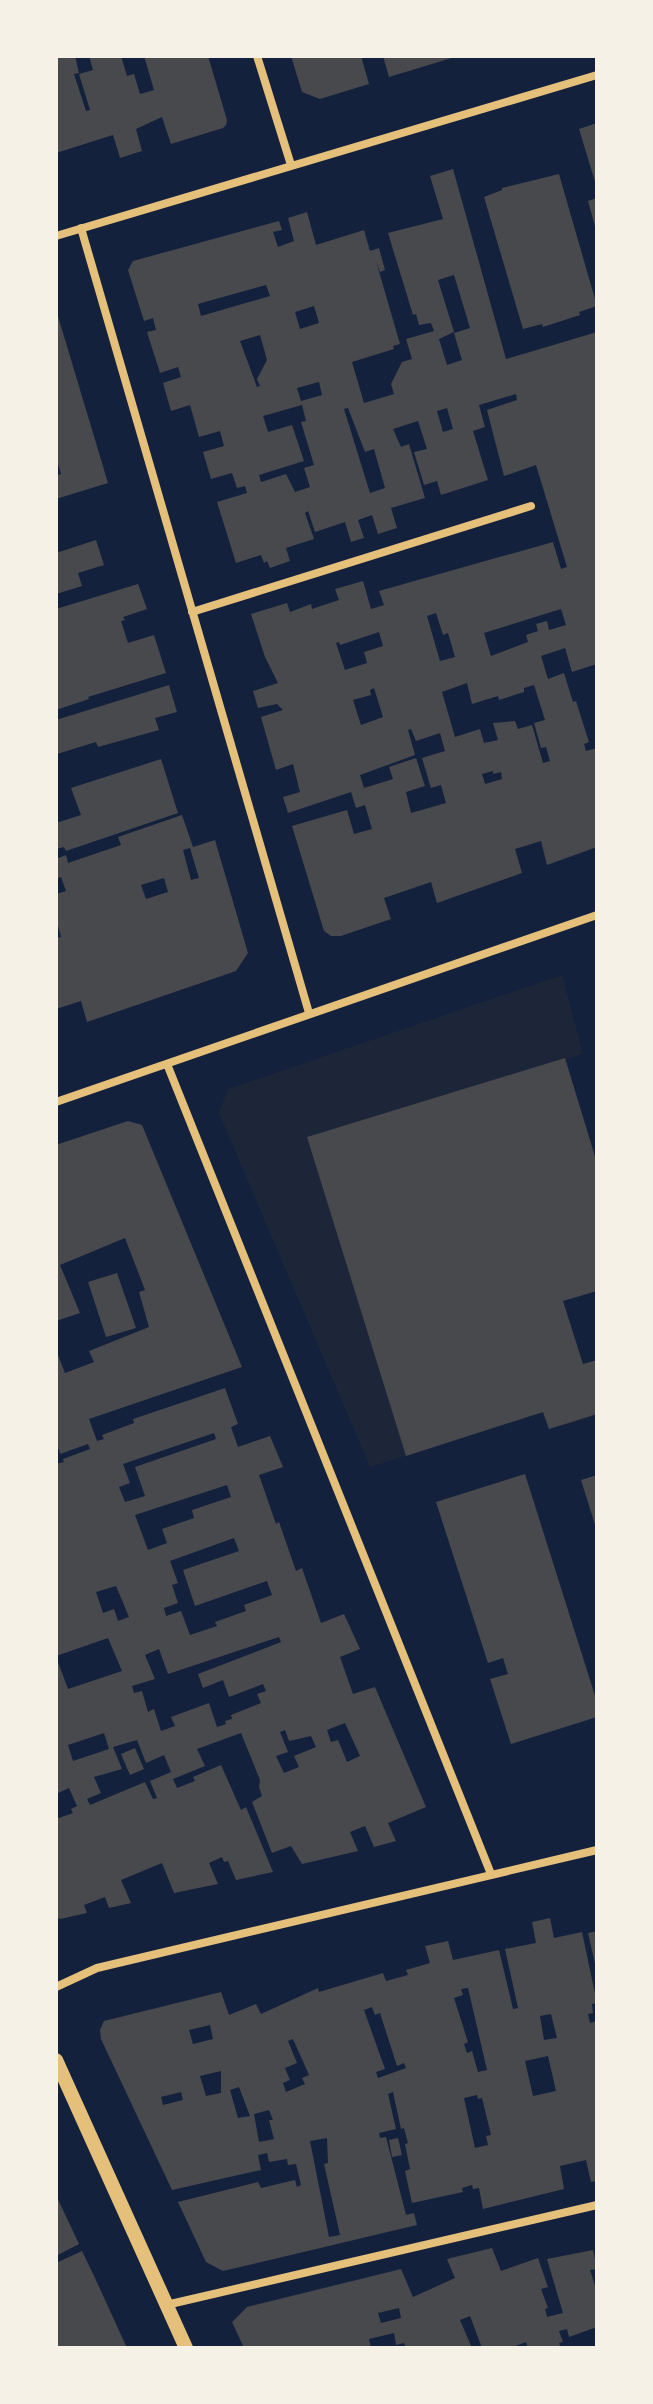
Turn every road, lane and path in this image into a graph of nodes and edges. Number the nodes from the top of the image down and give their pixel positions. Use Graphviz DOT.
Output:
graph roads {
  1 [pos="257,56"];
  2 [pos="597,75"];
  3 [pos="291,165"];
  4 [pos="81,228"];
  5 [pos="56,236"];
  6 [pos="531,506"];
  7 [pos="192,612"];
  8 [pos="597,915"];
  9 [pos="309,1013"];
  10 [pos="167,1064"];
  11 [pos="56,1102"];
  12 [pos="597,1850"];
  13 [pos="491,1874"];
  14 [pos="56,1987"];
  15 [pos="56,2060"];
  16 [pos="597,2205"];
  17 [pos="166,2305"];
  18 [pos="186,2348"];
  1 -- 3 [label="street"];
  2 -- 3 [label="street"];
  3 -- 4 [label="street"];
  4 -- 5 [label="street"];
  4 -- 7 [label="street"];
  6 -- 7 [label="street"];
  7 -- 9 [label="street"];
  8 -- 9 [label="street"];
  9 -- 10 [label="street"];
  10 -- 11 [label="street"];
  10 -- 13 [label="street"];
  12 -- 13 [label="street"];
  13 -- 14 [label="street"];
  15 -- 17 [label="street"];
  16 -- 17 [label="street"];
  17 -- 18 [label="street"];
}
